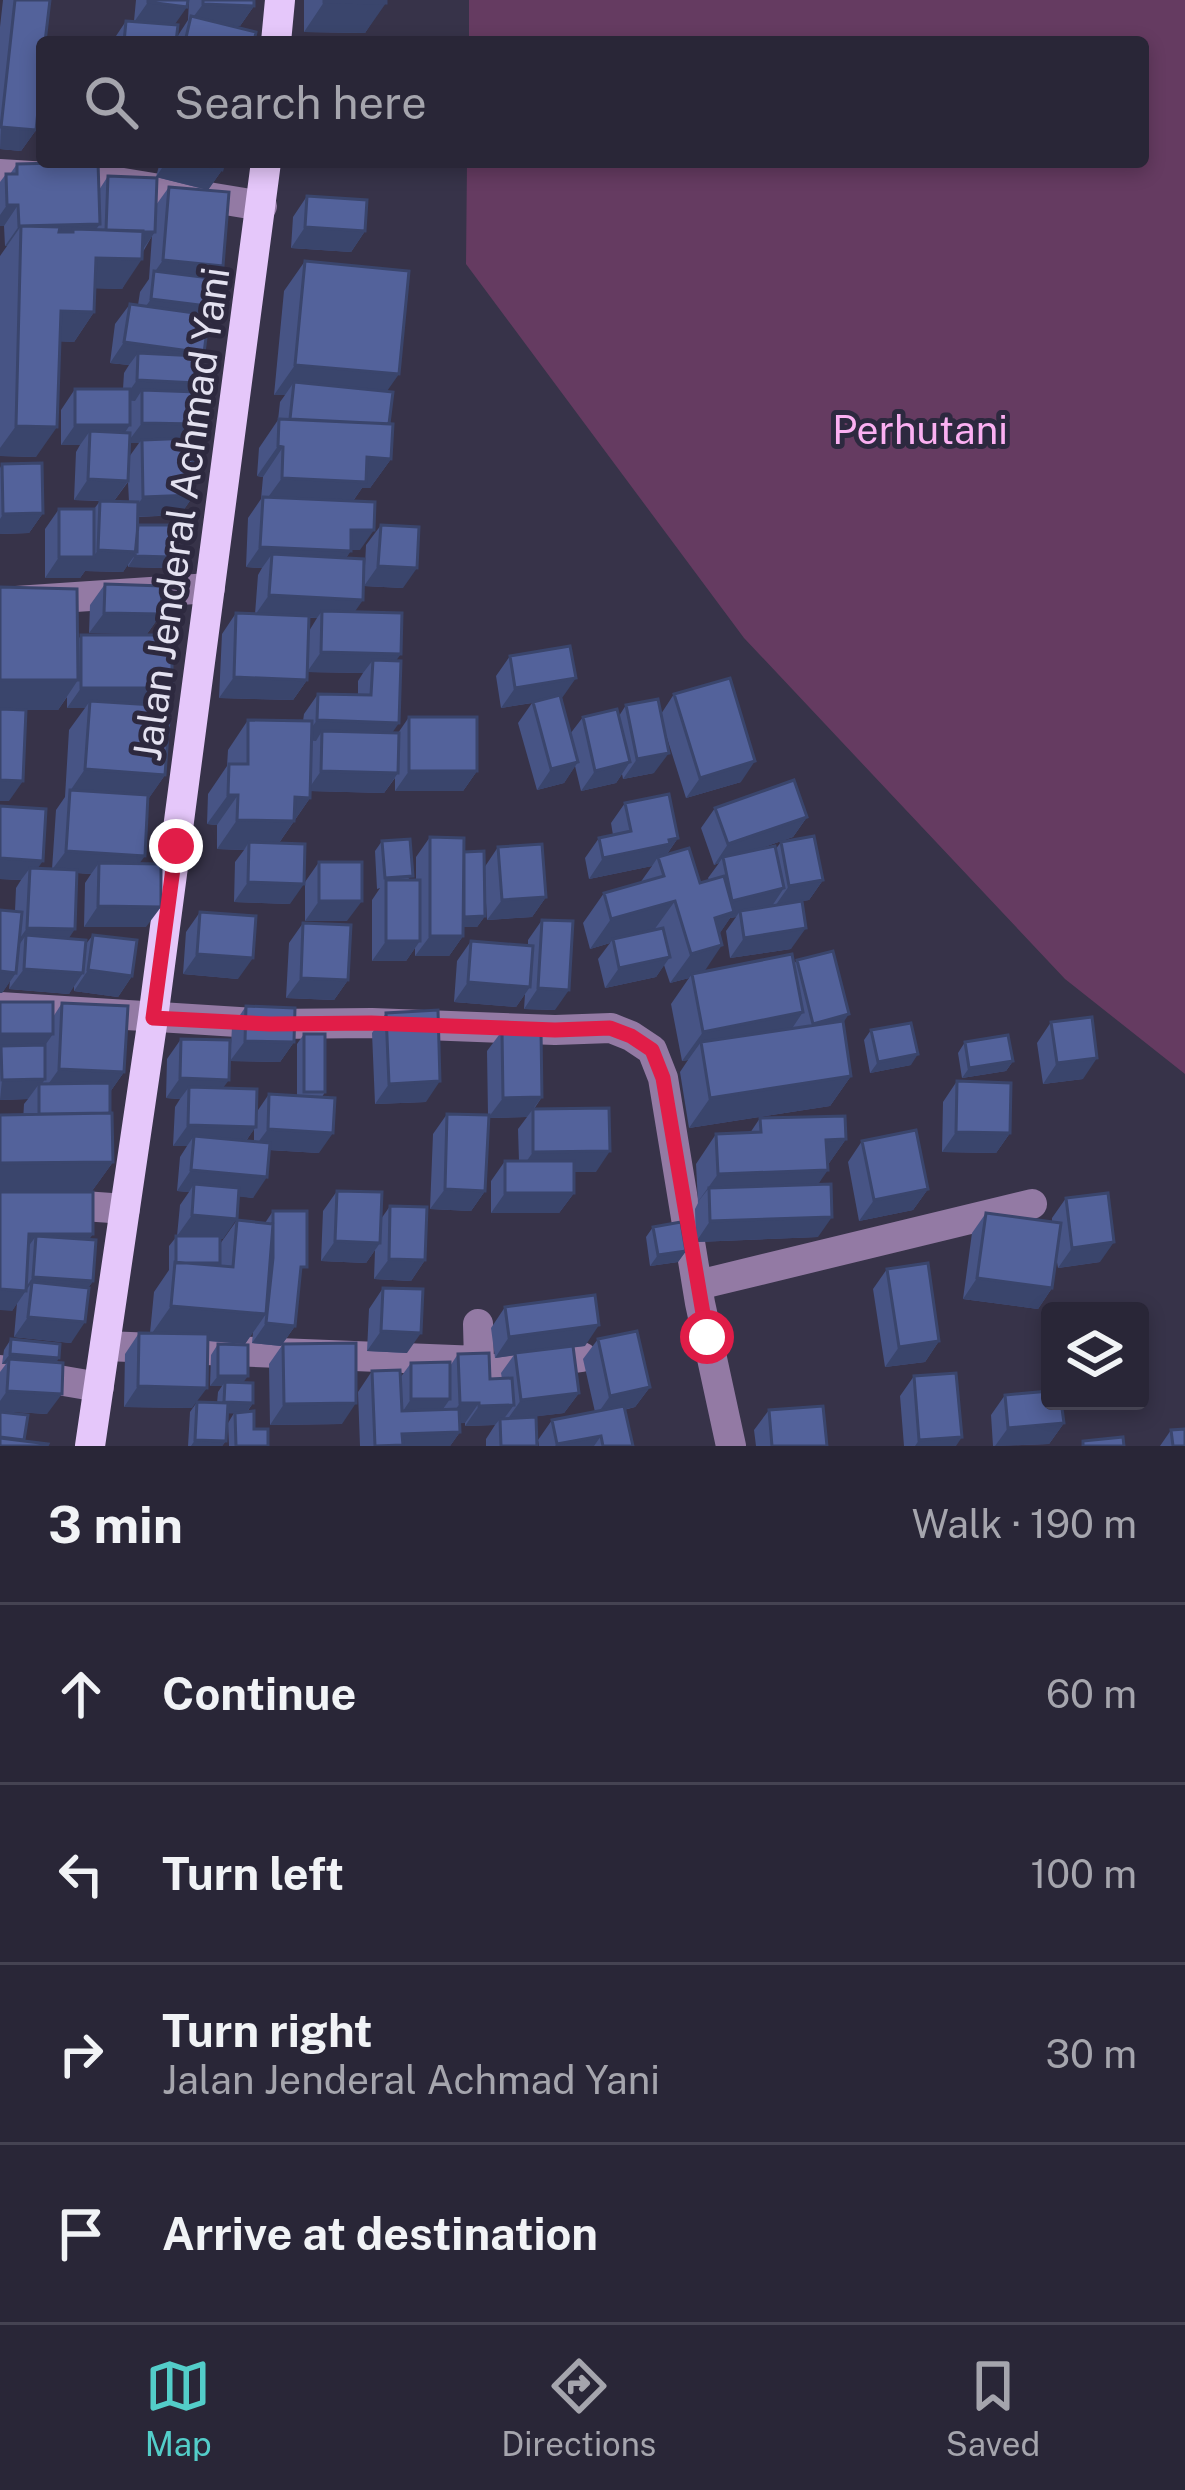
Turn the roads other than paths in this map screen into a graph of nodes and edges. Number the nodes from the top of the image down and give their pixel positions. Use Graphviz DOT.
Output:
graph roads {
  1 [pos="280,0"];
  2 [pos="277,36"];
  3 [pos="265,168"];
  4 [pos="0,174"];
  5 [pos="262,206"];
  6 [pos="210,588"];
  7 [pos="0,602"];
  8 [pos="0,1007"];
  9 [pos="153,1018"];
  10 [pos="0,1200"];
  11 [pos="1032,1204"];
  12 [pos="125,1209"];
  13 [pos="698,1286"];
  14 [pos="478,1324"];
  15 [pos="105,1346"];
  16 [pos="582,1357"];
  17 [pos="488,1365"];
  18 [pos="0,1370"];
  19 [pos="99,1387"];
  20 [pos="502,1405"];
  21 [pos="90,1446"];
  22 [pos="731,1446"];
  1 -- 2 [label="main road"];
  3 -- 5 [label="main road, Jalan Jenderal Achmad Yani"];
  4 -- 5 [label="street"];
  5 -- 6 [label="main road, Jalan Jenderal Achmad Yani"];
  6 -- 7 [label="street"];
  6 -- 9 [label="main road, Jalan Jenderal Achmad Yani"];
  8 -- 9 [label="street"];
  9 -- 12 [label="main road, Jalan Jenderal Achmad Yani"];
  9 -- 13 [label="street"];
  10 -- 12 [label="street"];
  11 -- 13 [label="street"];
  12 -- 15 [label="main road, Jalan Jenderal Achmad Yani"];
  13 -- 22 [label="street"];
  14 -- 17 [label="street"];
  15 -- 17 [label="street"];
  15 -- 19 [label="main road, Jalan Jenderal Achmad Yani"];
  16 -- 17 [label="street"];
  17 -- 20 [label="street"];
  18 -- 19 [label="street"];
  19 -- 21 [label="main road, Jalan Jenderal Achmad Yani"];
}
